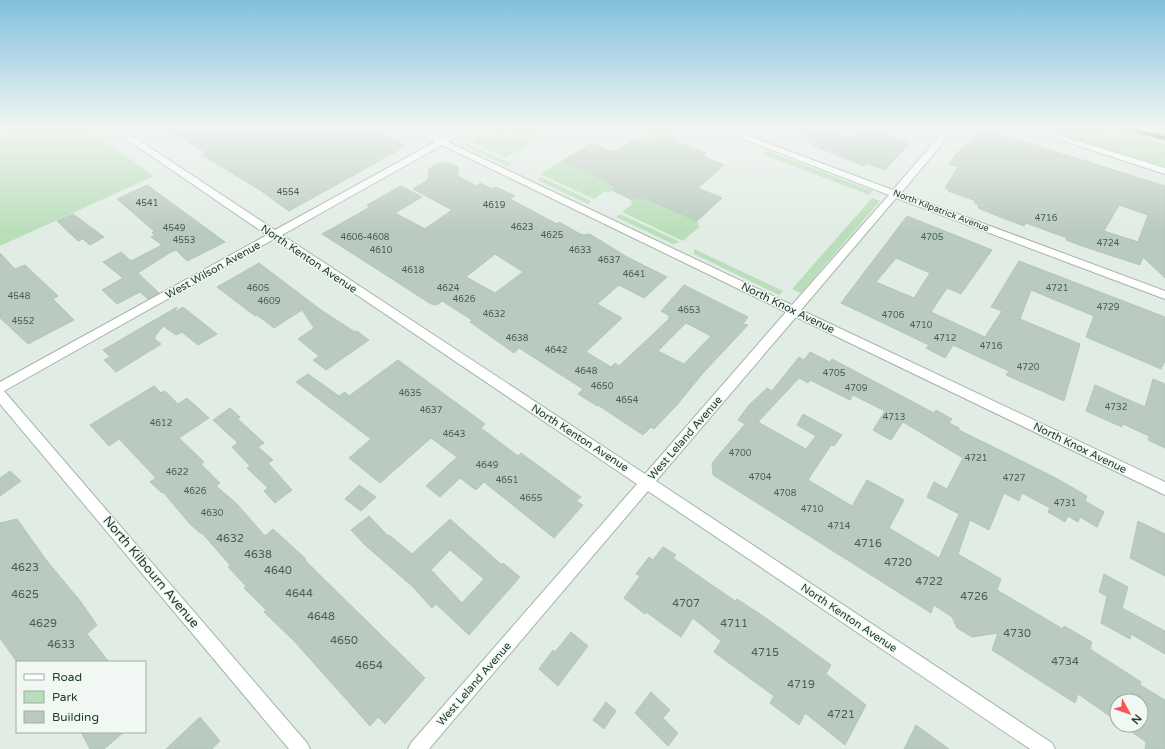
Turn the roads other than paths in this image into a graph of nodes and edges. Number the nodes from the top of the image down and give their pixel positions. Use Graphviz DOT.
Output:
graph roads {
  1 [pos="165,162"];
  2 [pos="406,162"];
  3 [pos="483,162"];
  4 [pos="810,162"];
  5 [pos="922,162"];
  6 [pos="1136,162"];
  7 [pos="1165,171"];
  8 [pos="895,194"];
  9 [pos="274,236"];
  10 [pos="1165,295"];
  11 [pos="794,311"];
  12 [pos="0,388"];
  13 [pos="0,395"];
  14 [pos="647,482"];
  15 [pos="1165,489"];
  16 [pos="301,749"];
  17 [pos="417,749"];
  18 [pos="1046,749"];
  1 -- 9 [label="street, North Kenton Avenue"];
  2 -- 9 [label="street, West Wilson Avenue"];
  3 -- 11 [label="street, North Knox Avenue"];
  4 -- 8 [label="street, North Kilpatrick Avenue"];
  5 -- 8 [label="street, West Leland Avenue"];
  6 -- 7 [label="street"];
  8 -- 10 [label="street, North Kilpatrick Avenue"];
  8 -- 11 [label="street, West Leland Avenue"];
  9 -- 12 [label="street, West Wilson Avenue"];
  9 -- 14 [label="street, North Kenton Avenue"];
  11 -- 14 [label="street, West Leland Avenue"];
  11 -- 15 [label="street, North Knox Avenue"];
  13 -- 16 [label="street, North Kilbourn Avenue"];
  14 -- 17 [label="street, West Leland Avenue"];
  14 -- 18 [label="street, North Kenton Avenue"];
}
